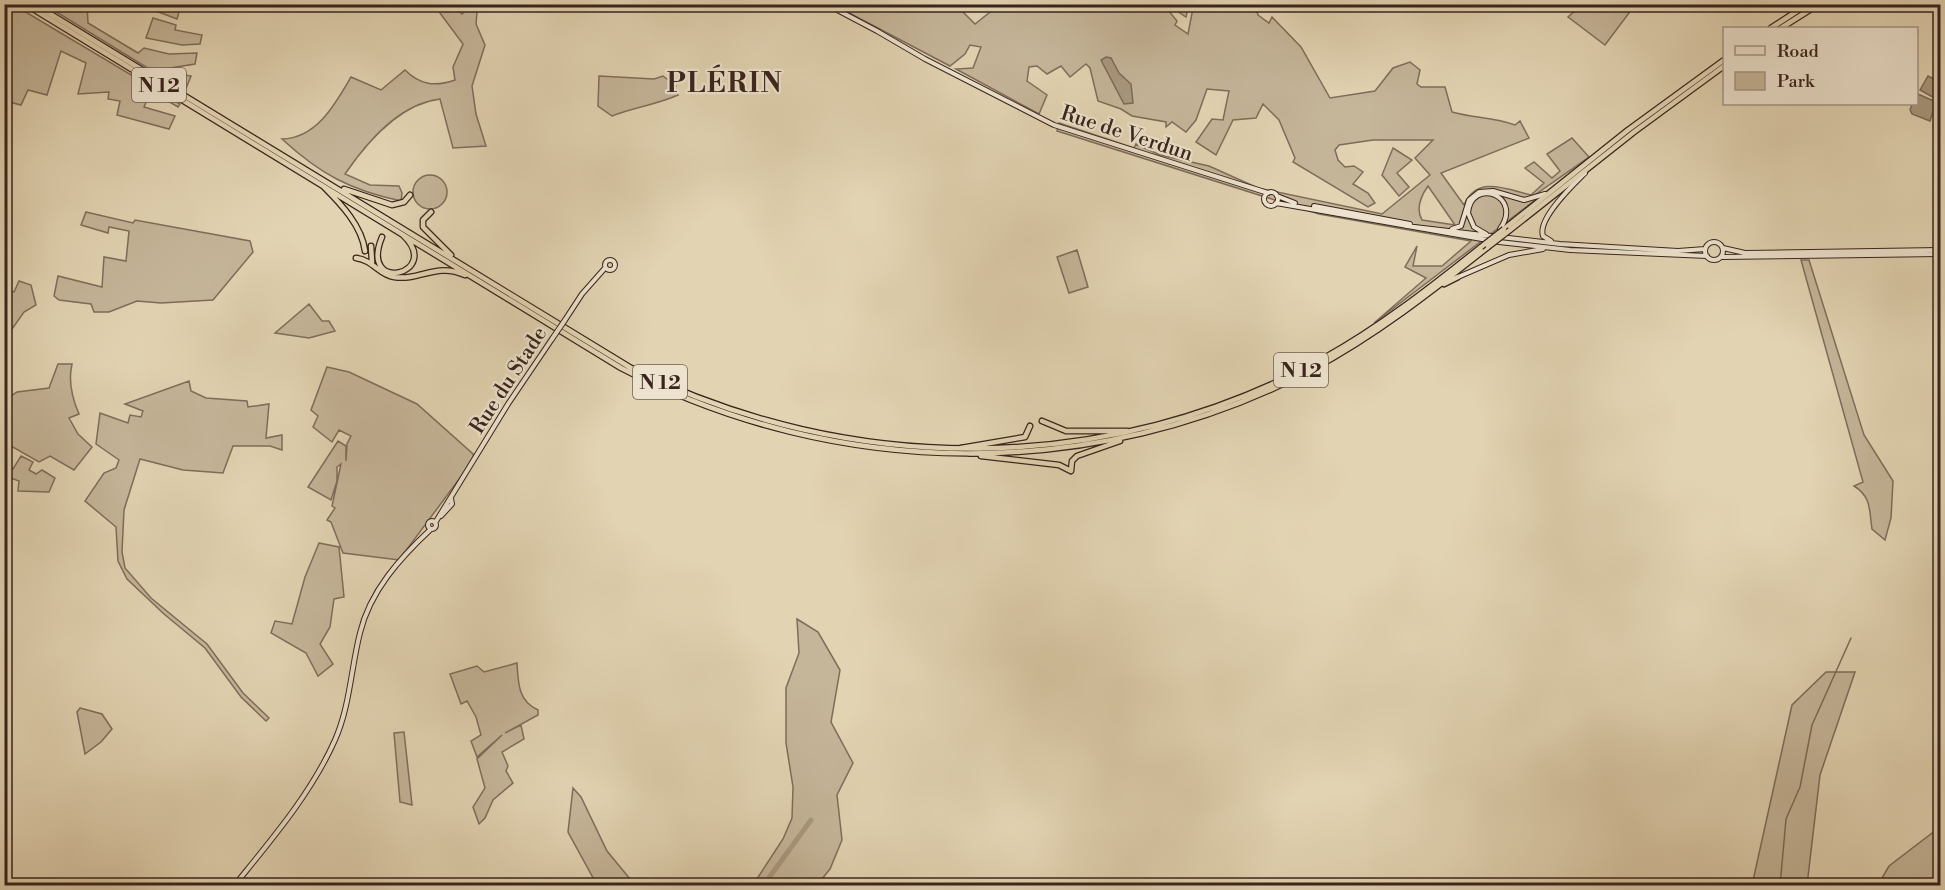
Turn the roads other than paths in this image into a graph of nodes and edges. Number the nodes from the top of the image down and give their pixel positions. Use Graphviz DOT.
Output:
graph roads {
  1 [pos="25,4"];
  2 [pos="826,4"];
  3 [pos="1808,4"];
  4 [pos="1820,4"];
  5 [pos="33,6"];
  6 [pos="1773,27"];
  7 [pos="1783,27"];
  8 [pos="1723,61"];
  9 [pos="1723,67"];
  10 [pos="1600,158"];
  11 [pos="320,180"];
  12 [pos="1250,189"];
  13 [pos="1549,193"];
  14 [pos="1268,194"];
  15 [pos="410,195"];
  16 [pos="1277,196"];
  17 [pos="1264,199"];
  18 [pos="1276,203"];
  19 [pos="431,212"];
  20 [pos="1387,224"];
  21 [pos="1411,224"];
  22 [pos="1445,229"];
  23 [pos="1505,229"];
  24 [pos="399,230"];
  25 [pos="1492,236"];
  26 [pos="382,237"];
  27 [pos="1560,244"];
  28 [pos="371,246"];
  29 [pos="1723,248"];
  30 [pos="1706,249"];
  31 [pos="1570,250"];
  32 [pos="365,251"];
  33 [pos="1941,252"];
  34 [pos="1707,256"];
  35 [pos="1721,257"];
  36 [pos="356,258"];
  37 [pos="372,262"];
  38 [pos="459,263"];
  39 [pos="605,268"];
  40 [pos="1458,277"];
  41 [pos="484,284"];
  42 [pos="1439,285"];
  43 [pos="1042,421"];
  44 [pos="1030,426"];
  45 [pos="1135,431"];
  46 [pos="1144,433"];
  47 [pos="947,450"];
  48 [pos="970,454"];
  49 [pos="453,499"];
  50 [pos="435,520"];
  51 [pos="234,885"];
  1 -- 5 [label="highway, N 12"];
  2 -- 12 [label="main road, Rue de Verdun"];
  3 -- 6 [label="highway"];
  4 -- 7 [label="highway"];
  5 -- 11 [label="highway, N 12"];
  8 -- 13 [label="highway, N 12"];
  9 -- 10 [label="highway, N 12"];
  10 -- 23 [label="highway, N 12"];
  10 -- 27 [label="main road, N 12"];
  11 -- 15 [label="highway"];
  11 -- 24 [label="highway, N 12"];
  11 -- 32 [label="highway"];
  11 -- 38 [label="highway, N 12"];
  12 -- 14 [label="main road, Rue de Verdun"];
  12 -- 17 [label="main road, Rue de Verdun"];
  13 -- 22 [label="main road"];
  13 -- 23 [label="highway, N 12"];
  14 -- 16 [label="main road"];
  14 -- 17 [label="main road"];
  16 -- 18 [label="main road"];
  16 -- 21 [label="main road"];
  17 -- 18 [label="main road"];
  18 -- 20 [label="main road"];
  19 -- 38 [label="highway"];
  20 -- 21 [label="main road"];
  20 -- 31 [label="main road"];
  21 -- 22 [label="main road"];
  22 -- 25 [label="main road"];
  23 -- 25 [label="highway, N 12, bridge"];
  23 -- 25 [label="main road"];
  23 -- 42 [label="highway, N 12, bridge"];
  24 -- 26 [label="highway"];
  24 -- 41 [label="highway, N 12"];
  25 -- 27 [label="main road"];
  25 -- 45 [label="highway, N 12, bridge"];
  27 -- 30 [label="main road"];
  28 -- 37 [label="highway"];
  29 -- 30 [label="main road"];
  29 -- 33 [label="main road"];
  29 -- 35 [label="main road"];
  30 -- 34 [label="main road"];
  31 -- 34 [label="main road"];
  31 -- 40 [label="main road"];
  33 -- 35 [label="main road"];
  34 -- 35 [label="main road"];
  36 -- 37 [label="highway"];
  37 -- 41 [label="highway"];
  38 -- 47 [label="highway, N 12"];
  39 -- 49 [label="main road, Rue du Stade, bridge"];
  40 -- 42 [label="highway"];
  41 -- 48 [label="highway, N 12"];
  42 -- 46 [label="highway, N 12"];
  43 -- 45 [label="highway"];
  44 -- 47 [label="highway"];
  45 -- 47 [label="highway, N 12"];
  46 -- 48 [label="highway, N 12"];
  46 -- 48 [label="highway"];
  49 -- 50 [label="main road"];
  49 -- 50 [label="main road, Rue du Stade"];
  50 -- 51 [label="main road, Rue du Stade"];
}
